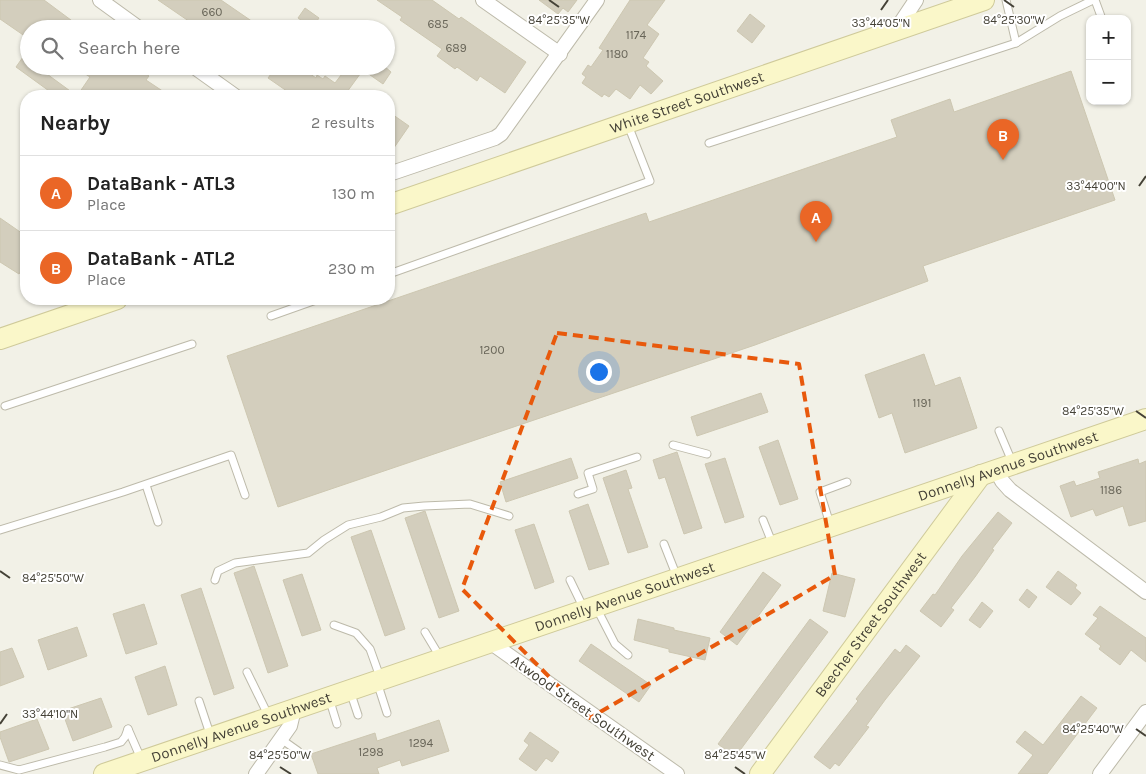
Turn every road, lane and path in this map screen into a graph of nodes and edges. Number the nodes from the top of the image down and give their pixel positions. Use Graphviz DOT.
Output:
graph roads {
  1 [pos="100,0"];
  2 [pos="484,0"];
  3 [pos="597,0"];
  4 [pos="916,0"];
  5 [pos="984,0"];
  6 [pos="1006,0"];
  7 [pos="1094,0"];
  8 [pos="1100,15"];
  9 [pos="128,20"];
  10 [pos="896,30"];
  11 [pos="1016,43"];
  12 [pos="560,54"];
  13 [pos="206,75"];
  14 [pos="227,90"];
  15 [pos="627,122"];
  16 [pos="708,143"];
  17 [pos="395,172"];
  18 [pos="395,203"];
  19 [pos="395,272"];
  20 [pos="100,305"];
  21 [pos="302,305"];
  22 [pos="271,316"];
  23 [pos="0,340"];
  24 [pos="192,344"];
  25 [pos="5,406"];
  26 [pos="1146,419"];
  27 [pos="999,431"];
  28 [pos="674,445"];
  29 [pos="707,454"];
  30 [pos="637,457"];
  31 [pos="997,469"];
  32 [pos="847,482"];
  33 [pos="146,485"];
  34 [pos="578,494"];
  35 [pos="245,495"];
  36 [pos="509,516"];
  37 [pos="763,520"];
  38 [pos="158,522"];
  39 [pos="830,526"];
  40 [pos="0,530"];
  41 [pos="664,544"];
  42 [pos="773,546"];
  43 [pos="677,578"];
  44 [pos="215,580"];
  45 [pos="570,580"];
  46 [pos="1146,592"];
  47 [pos="590,608"];
  48 [pos="334,625"];
  49 [pos="425,632"];
  50 [pos="490,642"];
  51 [pos="628,655"];
  52 [pos="441,659"];
  53 [pos="246,672"];
  54 [pos="379,680"];
  55 [pos="350,690"];
  56 [pos="328,697"];
  57 [pos="199,701"];
  58 [pos="294,709"];
  59 [pos="1146,712"];
  60 [pos="387,713"];
  61 [pos="358,715"];
  62 [pos="269,718"];
  63 [pos="337,724"];
  64 [pos="211,738"];
  65 [pos="281,739"];
  66 [pos="298,751"];
  67 [pos="142,761"];
  68 [pos="0,765"];
  69 [pos="104,774"];
  70 [pos="256,774"];
  71 [pos="677,774"];
  72 [pos="760,774"];
  73 [pos="1100,774"];
  1 -- 9 [label="street"];
  2 -- 12 [label="street"];
  3 -- 12 [label="street"];
  4 -- 10 [label="street"];
  5 -- 10 [label="street, White Street Southwest"];
  6 -- 11 [label="lane"];
  7 -- 8 [label="lane"];
  7 -- 11 [label="lane"];
  10 -- 15 [label="street, White Street Southwest"];
  11 -- 16 [label="lane"];
  12 -- 17 [label="street"];
  13 -- 14 [label="street"];
  15 -- 18 [label="street, White Street Southwest"];
  15 -- 19 [label="lane"];
  20 -- 23 [label="street"];
  21 -- 22 [label="lane"];
  24 -- 25 [label="lane"];
  26 -- 31 [label="street, Donnelly Avenue Southwest"];
  27 -- 31 [label="lane"];
  28 -- 29 [label="lane"];
  30 -- 34 [label="lane"];
  31 -- 39 [label="street, Donnelly Avenue Southwest"];
  31 -- 46 [label="street"];
  31 -- 72 [label="street, Beecher Street Southwest"];
  32 -- 39 [label="lane"];
  33 -- 35 [label="lane"];
  33 -- 38 [label="lane"];
  33 -- 40 [label="lane"];
  36 -- 44 [label="lane"];
  37 -- 42 [label="lane"];
  39 -- 42 [label="street, Donnelly Avenue Southwest"];
  41 -- 43 [label="lane"];
  42 -- 43 [label="street, Donnelly Avenue Southwest"];
  43 -- 47 [label="street, Donnelly Avenue Southwest"];
  45 -- 47 [label="lane"];
  47 -- 50 [label="street, Donnelly Avenue Southwest"];
  47 -- 51 [label="lane"];
  48 -- 54 [label="lane"];
  49 -- 52 [label="lane"];
  50 -- 52 [label="street, Donnelly Avenue Southwest"];
  50 -- 71 [label="street, Atwood Street Southwest"];
  52 -- 54 [label="street, Donnelly Avenue Southwest"];
  53 -- 62 [label="lane"];
  54 -- 55 [label="street, Donnelly Avenue Southwest"];
  54 -- 60 [label="lane"];
  55 -- 56 [label="street, Donnelly Avenue Southwest"];
  55 -- 61 [label="lane"];
  56 -- 58 [label="street, Donnelly Avenue Southwest"];
  56 -- 63 [label="lane"];
  57 -- 64 [label="lane"];
  58 -- 62 [label="street, Donnelly Avenue Southwest"];
  58 -- 65 [label="street"];
  59 -- 73 [label="street"];
  62 -- 64 [label="street, Donnelly Avenue Southwest"];
  64 -- 67 [label="street, Donnelly Avenue Southwest"];
  65 -- 66 [label="lane"];
  65 -- 70 [label="street"];
  67 -- 68 [label="lane"];
  67 -- 69 [label="street, Donnelly Avenue Southwest"];
}
